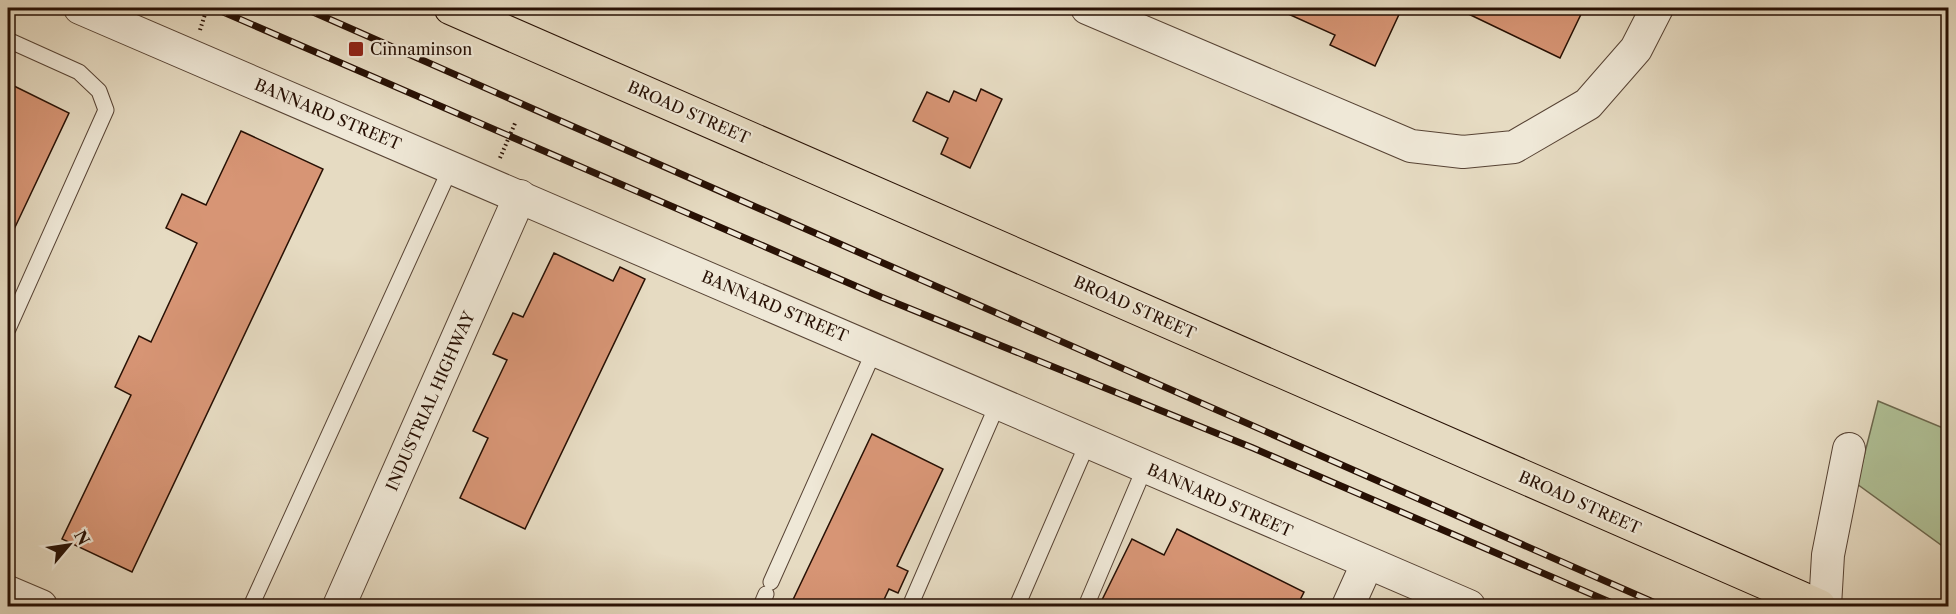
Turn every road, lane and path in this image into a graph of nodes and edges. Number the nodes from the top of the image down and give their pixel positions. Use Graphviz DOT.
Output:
graph roads {
  1 [pos="80,8"];
  2 [pos="451,8"];
  3 [pos="1087,8"];
  4 [pos="1657,8"];
  5 [pos="8,40"];
  6 [pos="516,121"];
  7 [pos="451,167"];
  8 [pos="489,183"];
  9 [pos="520,196"];
  10 [pos="8,329"];
  11 [pos="875,349"];
  12 [pos="998,403"];
  13 [pos="1088,442"];
  14 [pos="1849,449"];
  15 [pos="1145,467"];
  16 [pos="1367,564"];
  17 [pos="8,592"];
  18 [pos="766,594"];
  19 [pos="41,606"];
  20 [pos="250,606"];
  21 [pos="339,606"];
  22 [pos="910,606"];
  23 [pos="1017,606"];
  24 [pos="1086,606"];
  25 [pos="1348,606"];
  26 [pos="1469,606"];
  27 [pos="1818,606"];
  28 [pos="1825,606"];
  1 -- 7 [label="street, BANNARD STREET"];
  2 -- 27 [label="main road, BROAD STREET"];
  3 -- 4 [label="street"];
  5 -- 10 [label="lane"];
  6 -- 8 [label="path"];
  7 -- 8 [label="street, BANNARD STREET"];
  7 -- 20 [label="lane"];
  8 -- 9 [label="street, BANNARD STREET"];
  9 -- 11 [label="street, BANNARD STREET"];
  9 -- 21 [label="street, INDUSTRIAL HIGHWAY"];
  11 -- 12 [label="street, BANNARD STREET"];
  11 -- 18 [label="lane"];
  12 -- 13 [label="street, BANNARD STREET"];
  12 -- 22 [label="lane"];
  13 -- 15 [label="street, BANNARD STREET"];
  13 -- 23 [label="lane"];
  14 -- 28 [label="street"];
  15 -- 16 [label="street, BANNARD STREET"];
  15 -- 24 [label="lane"];
  16 -- 25 [label="street"];
  16 -- 26 [label="street, BANNARD STREET"];
  17 -- 19 [label="street"];
}
